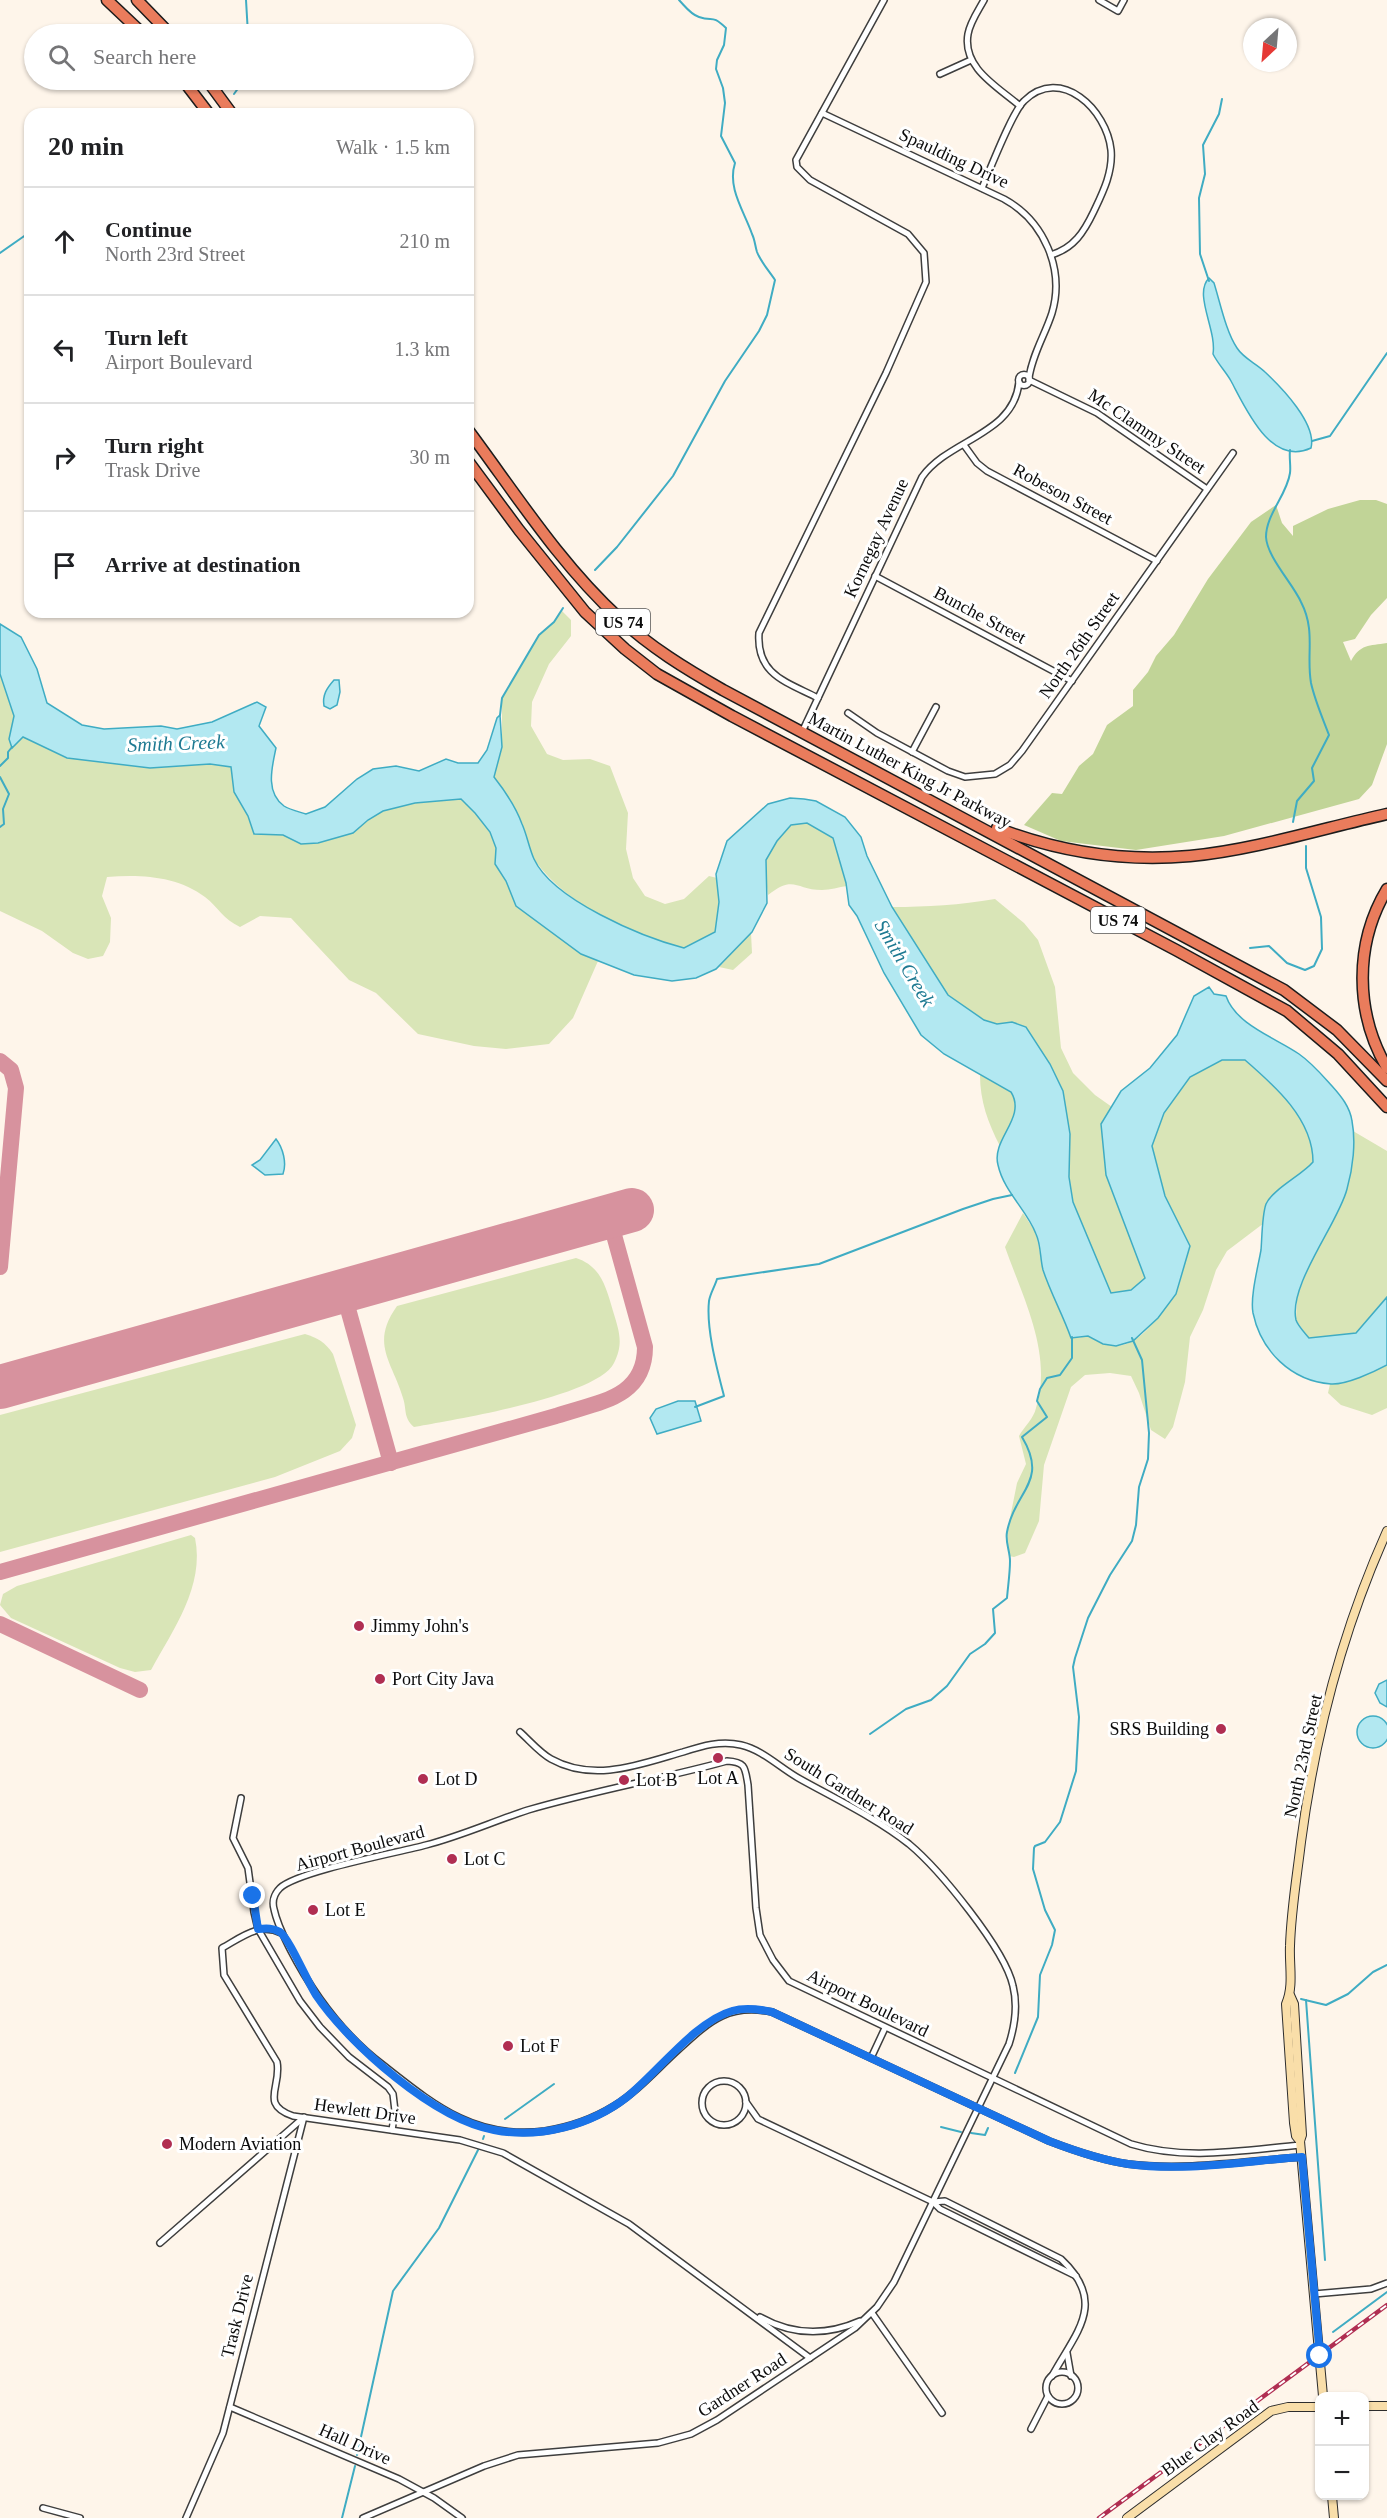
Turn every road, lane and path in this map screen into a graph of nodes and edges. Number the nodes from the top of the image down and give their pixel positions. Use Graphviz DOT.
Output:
graph roads {
  1 [pos="107,0"];
  2 [pos="137,0"];
  3 [pos="884,0"];
  4 [pos="984,0"];
  5 [pos="1099,0"];
  6 [pos="1124,0"];
  7 [pos="132,24"];
  8 [pos="160,24"];
  9 [pos="971,60"];
  10 [pos="940,74"];
  11 [pos="191,90"];
  12 [pos="214,90"];
  13 [pos="1020,106"];
  14 [pos="204,108"];
  15 [pos="228,108"];
  16 [pos="822,113"];
  17 [pos="982,188"];
  18 [pos="1051,255"];
  19 [pos="1031,366"];
  20 [pos="1025,382"];
  21 [pos="474,438"];
  22 [pos="964,445"];
  23 [pos="1233,453"];
  24 [pos="474,469"];
  25 [pos="1207,489"];
  26 [pos="1157,561"];
  27 [pos="875,576"];
  28 [pos="1072,681"];
  29 [pos="818,698"];
  30 [pos="936,707"];
  31 [pos="848,714"];
  32 [pos="802,732"];
  33 [pos="912,752"];
  34 [pos="956,813"];
  35 [pos="1387,814"];
  36 [pos="1387,889"];
  37 [pos="1387,1068"];
  38 [pos="1387,1081"];
  39 [pos="1387,1107"];
  40 [pos="1387,1531"];
  41 [pos="520,1732"];
  42 [pos="241,1797"];
  43 [pos="258,1929"];
  44 [pos="283,1934"];
  45 [pos="885,2028"];
  46 [pos="871,2058"];
  47 [pos="992,2079"];
  48 [pos="746,2102"];
  49 [pos="978,2108"];
  50 [pos="304,2117"];
  51 [pos="759,2119"];
  52 [pos="739,2120"];
  53 [pos="392,2130"];
  54 [pos="1300,2143"];
  55 [pos="1302,2157"];
  56 [pos="933,2202"];
  57 [pos="160,2243"];
  58 [pos="1387,2283"];
  59 [pos="1314,2294"];
  60 [pos="741,2307"];
  61 [pos="872,2313"];
  62 [pos="867,2318"];
  63 [pos="1067,2353"];
  64 [pos="810,2358"];
  65 [pos="1052,2376"];
  66 [pos="1071,2376"];
  67 [pos="1323,2392"];
  68 [pos="1048,2396"];
  69 [pos="1369,2406"];
  70 [pos="1387,2406"];
  71 [pos="230,2407"];
  72 [pos="1315,2407"];
  73 [pos="942,2413"];
  74 [pos="1031,2429"];
  75 [pos="424,2492"];
  76 [pos="1332,2500"];
  77 [pos="43,2508"];
  78 [pos="80,2518"];
  79 [pos="186,2518"];
  80 [pos="363,2518"];
  81 [pos="462,2518"];
  82 [pos="1127,2518"];
  83 [pos="1334,2518"];
  1 -- 7 [label="highway"];
  2 -- 8 [label="highway"];
  3 -- 16 [label="street"];
  4 -- 9 [label="street"];
  5 -- 6 [label="street"];
  9 -- 10 [label="street"];
  9 -- 13 [label="street"];
  11 -- 14 [label="highway"];
  12 -- 15 [label="highway"];
  13 -- 17 [label="street"];
  13 -- 18 [label="street"];
  16 -- 17 [label="street, Spaulding Drive"];
  16 -- 29 [label="street"];
  17 -- 18 [label="street, Spaulding Drive"];
  18 -- 19 [label="street, Kornegay Avenue"];
  19 -- 20 [label="street, Kornegay Avenue"];
  19 -- 20 [label="street, Kornegay Avenue"];
  20 -- 22 [label="street, Kornegay Avenue"];
  20 -- 25 [label="street, Mc Clammy Street"];
  21 -- 32 [label="highway, Martin Luther King Jr Parkway / US 74"];
  22 -- 26 [label="street, Robeson Street"];
  22 -- 27 [label="street, Kornegay Avenue"];
  23 -- 25 [label="street, North 26th Street"];
  24 -- 39 [label="highway, Martin Luther King Jr Parkway / US 74"];
  25 -- 26 [label="street, North 26th Street"];
  26 -- 28 [label="street, North 26th Street"];
  27 -- 28 [label="street, Bunche Street"];
  27 -- 29 [label="street, Kornegay Avenue"];
  28 -- 33 [label="street, North 26th Street"];
  29 -- 32 [label="street, Kornegay Avenue"];
  30 -- 33 [label="street"];
  31 -- 33 [label="street"];
  32 -- 34 [label="highway, Martin Luther King Jr Parkway / US 74"];
  34 -- 35 [label="highway"];
  34 -- 38 [label="highway, Martin Luther King Jr Parkway / US 74"];
  36 -- 37 [label="highway"];
  40 -- 54 [label="main road, North 23rd Street"];
  41 -- 47 [label="street, South Gardner Road"];
  42 -- 43 [label="street"];
  43 -- 44 [label="street"];
  43 -- 50 [label="street, Hewlett Drive"];
  43 -- 53 [label="street"];
  44 -- 45 [label="street, Airport Boulevard"];
  44 -- 46 [label="street, Airport Boulevard"];
  45 -- 46 [label="street"];
  45 -- 47 [label="street, Airport Boulevard"];
  46 -- 49 [label="street, Airport Boulevard"];
  47 -- 49 [label="street, Gardner Road"];
  47 -- 54 [label="street, Airport Boulevard"];
  48 -- 51 [label="street"];
  48 -- 52 [label="street"];
  48 -- 52 [label="street"];
  49 -- 55 [label="street, Airport Boulevard"];
  49 -- 56 [label="street, Gardner Road"];
  50 -- 53 [label="street, Hewlett Drive"];
  50 -- 57 [label="street"];
  50 -- 71 [label="street, Trask Drive"];
  51 -- 52 [label="street"];
  51 -- 56 [label="street"];
  53 -- 60 [label="street, Hewlett Drive"];
  54 -- 55 [label="main road, North 23rd Street"];
  55 -- 59 [label="main road, North 23rd Street"];
  56 -- 61 [label="street, Gardner Road"];
  56 -- 63 [label="street"];
  58 -- 59 [label="street"];
  59 -- 67 [label="main road, North 23rd Street"];
  60 -- 62 [label="street"];
  60 -- 64 [label="street, Hewlett Drive"];
  61 -- 62 [label="street, Gardner Road"];
  61 -- 73 [label="street"];
  62 -- 64 [label="street, Gardner Road"];
  63 -- 65 [label="street"];
  63 -- 66 [label="street"];
  64 -- 75 [label="street, Gardner Road"];
  65 -- 66 [label="street"];
  65 -- 68 [label="street"];
  66 -- 68 [label="street"];
  68 -- 74 [label="street"];
  69 -- 70 [label="main road"];
  71 -- 75 [label="street, Hall Drive"];
  71 -- 79 [label="street, Trask Drive"];
  72 -- 82 [label="main road, Blue Clay Road"];
  75 -- 80 [label="street, Gardner Road"];
  75 -- 81 [label="street, Hall Drive"];
  76 -- 83 [label="main road"];
  77 -- 78 [label="street"];
}
